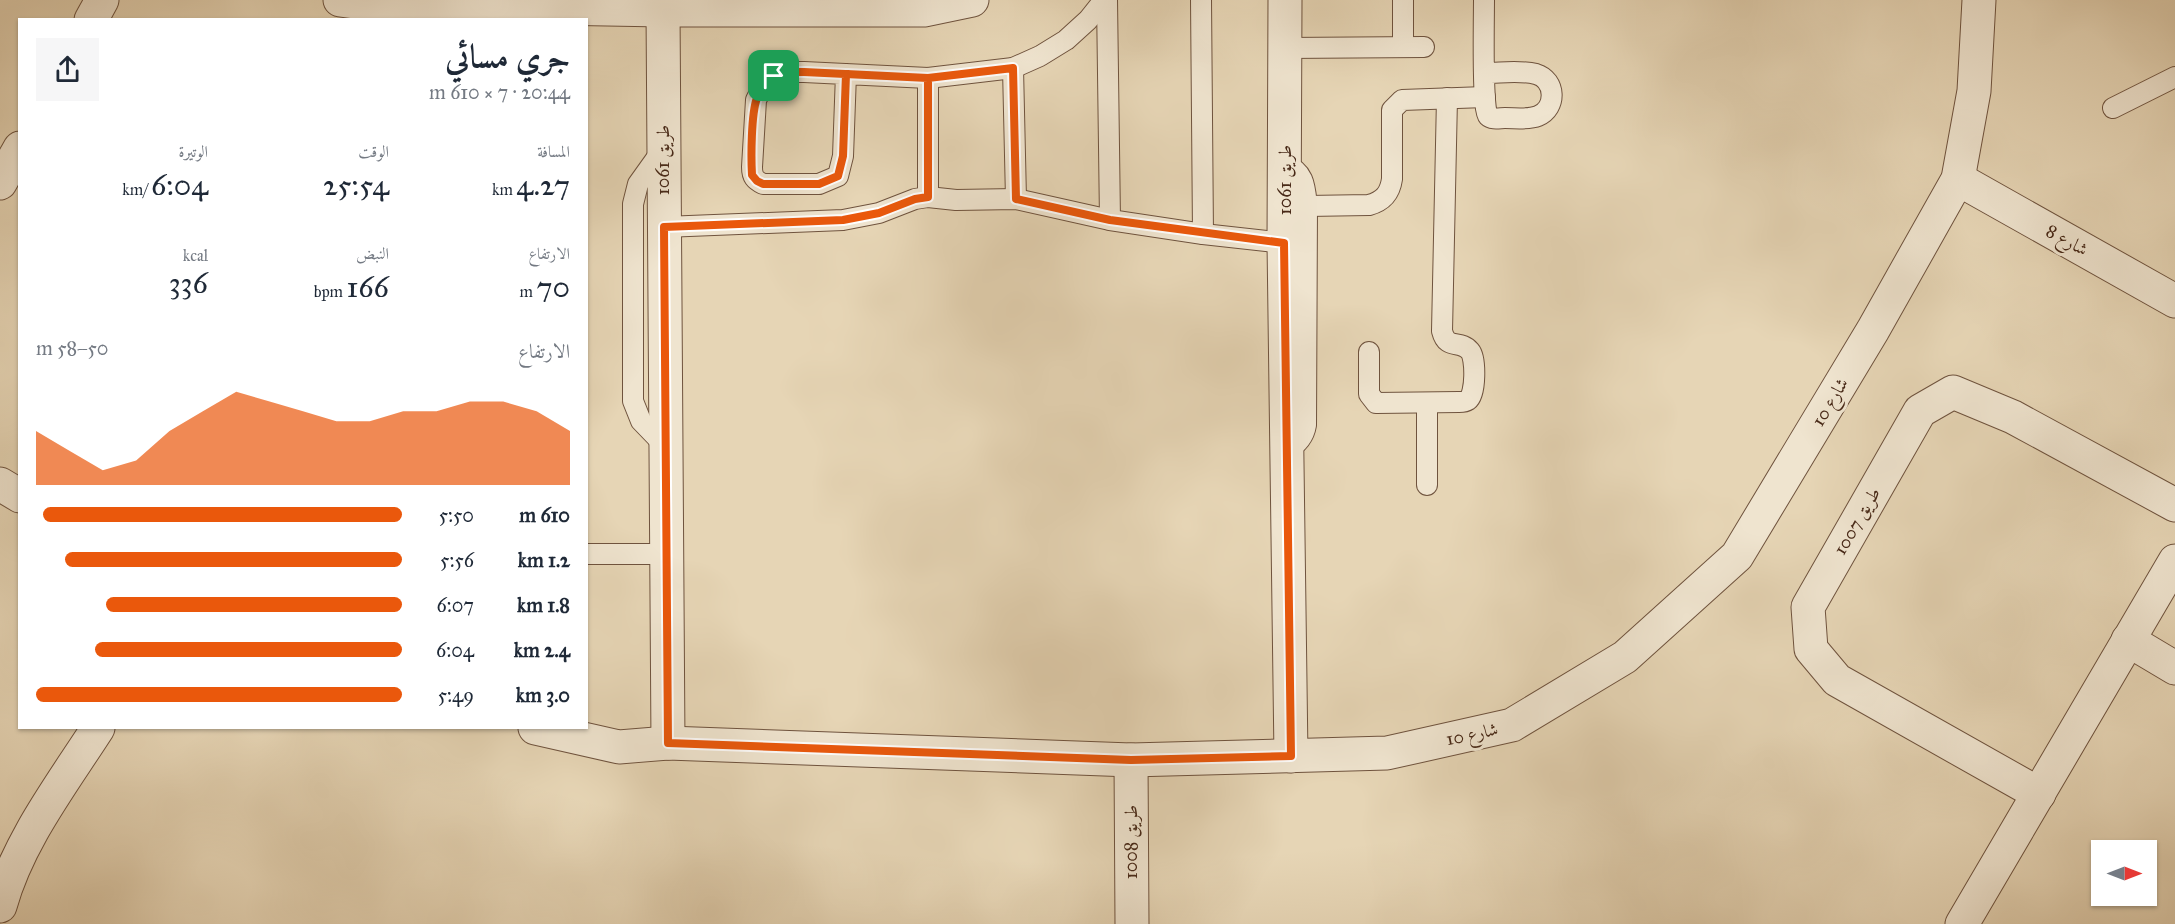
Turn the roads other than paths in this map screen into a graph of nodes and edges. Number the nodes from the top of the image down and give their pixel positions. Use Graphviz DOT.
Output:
graph roads {
  1 [pos="102,0"];
  2 [pos="340,0"];
  3 [pos="972,0"];
  4 [pos="1106,0"];
  5 [pos="1201,0"];
  6 [pos="1285,0"];
  7 [pos="1403,0"];
  8 [pos="1484,0"];
  9 [pos="1979,0"];
  10 [pos="710,5"];
  11 [pos="663,10"];
  12 [pos="92,18"];
  13 [pos="1403,47"];
  14 [pos="1424,47"];
  15 [pos="1285,48"];
  16 [pos="1013,68"];
  17 [pos="1485,73"];
  18 [pos="846,74"];
  19 [pos="2175,77"];
  20 [pos="928,78"];
  21 [pos="1485,97"];
  22 [pos="1447,98"];
  23 [pos="2113,108"];
  24 [pos="663,149"];
  25 [pos="18,152"];
  26 [pos="1285,165"];
  27 [pos="1958,179"];
  28 [pos="0,183"];
  29 [pos="928,197"];
  30 [pos="1016,199"];
  31 [pos="1307,206"];
  32 [pos="1110,220"];
  33 [pos="664,227"];
  34 [pos="1203,234"];
  35 [pos="1284,243"];
  36 [pos="2175,301"];
  37 [pos="1369,352"];
  38 [pos="1426,403"];
  39 [pos="666,447"];
  40 [pos="1287,450"];
  41 [pos="0,484"];
  42 [pos="1427,485"];
  43 [pos="18,495"];
  44 [pos="2175,505"];
  45 [pos="588,554"];
  46 [pos="667,554"];
  47 [pos="2175,561"];
  48 [pos="2128,640"];
  49 [pos="2175,668"];
  50 [pos="97,729"];
  51 [pos="539,729"];
  52 [pos="668,743"];
  53 [pos="1291,756"];
  54 [pos="1131,760"];
  55 [pos="2039,794"];
  56 [pos="0,906"];
  57 [pos="1964,923"];
  58 [pos="1132,924"];
  1 -- 12 [label="street"];
  2 -- 11 [label="street"];
  3 -- 10 [label="street"];
  4 -- 16 [label="lane"];
  4 -- 32 [label="lane"];
  5 -- 34 [label="lane"];
  6 -- 15 [label="street, طريق 1061"];
  7 -- 13 [label="lane"];
  8 -- 17 [label="lane"];
  9 -- 27 [label="street, شارع 10"];
  10 -- 11 [label="street"];
  11 -- 24 [label="street, طريق 1061"];
  13 -- 14 [label="lane"];
  13 -- 15 [label="lane"];
  15 -- 26 [label="street, طريق 1061"];
  16 -- 20 [label="lane"];
  16 -- 30 [label="lane"];
  17 -- 21 [label="lane"];
  17 -- 21 [label="lane"];
  18 -- 18 [label="lane"];
  18 -- 20 [label="lane"];
  19 -- 23 [label="lane"];
  20 -- 29 [label="lane"];
  21 -- 22 [label="lane"];
  22 -- 31 [label="lane"];
  22 -- 38 [label="lane"];
  24 -- 33 [label="street, طريق 1061"];
  24 -- 39 [label="lane"];
  25 -- 28 [label="street"];
  26 -- 31 [label="lane"];
  26 -- 35 [label="street, طريق 1061"];
  27 -- 36 [label="street, شارع 8"];
  27 -- 53 [label="street, شارع 10"];
  29 -- 30 [label="lane"];
  29 -- 33 [label="lane"];
  30 -- 32 [label="lane"];
  31 -- 40 [label="lane"];
  32 -- 34 [label="lane"];
  33 -- 39 [label="street, طريق 1061"];
  34 -- 35 [label="lane"];
  35 -- 40 [label="street, طريق 1061"];
  37 -- 38 [label="lane"];
  38 -- 42 [label="lane"];
  39 -- 46 [label="street, طريق 1061"];
  40 -- 53 [label="street, طريق 1061"];
  41 -- 43 [label="street"];
  44 -- 55 [label="street, طريق 1007"];
  45 -- 46 [label="lane"];
  46 -- 52 [label="street, طريق 1061"];
  47 -- 48 [label="street"];
  48 -- 49 [label="street"];
  48 -- 55 [label="street"];
  50 -- 56 [label="street"];
  51 -- 52 [label="street, شارع 10"];
  52 -- 54 [label="street, شارع 10"];
  53 -- 54 [label="street, شارع 10"];
  54 -- 58 [label="street, طريق 1008"];
  55 -- 57 [label="street"];
}
